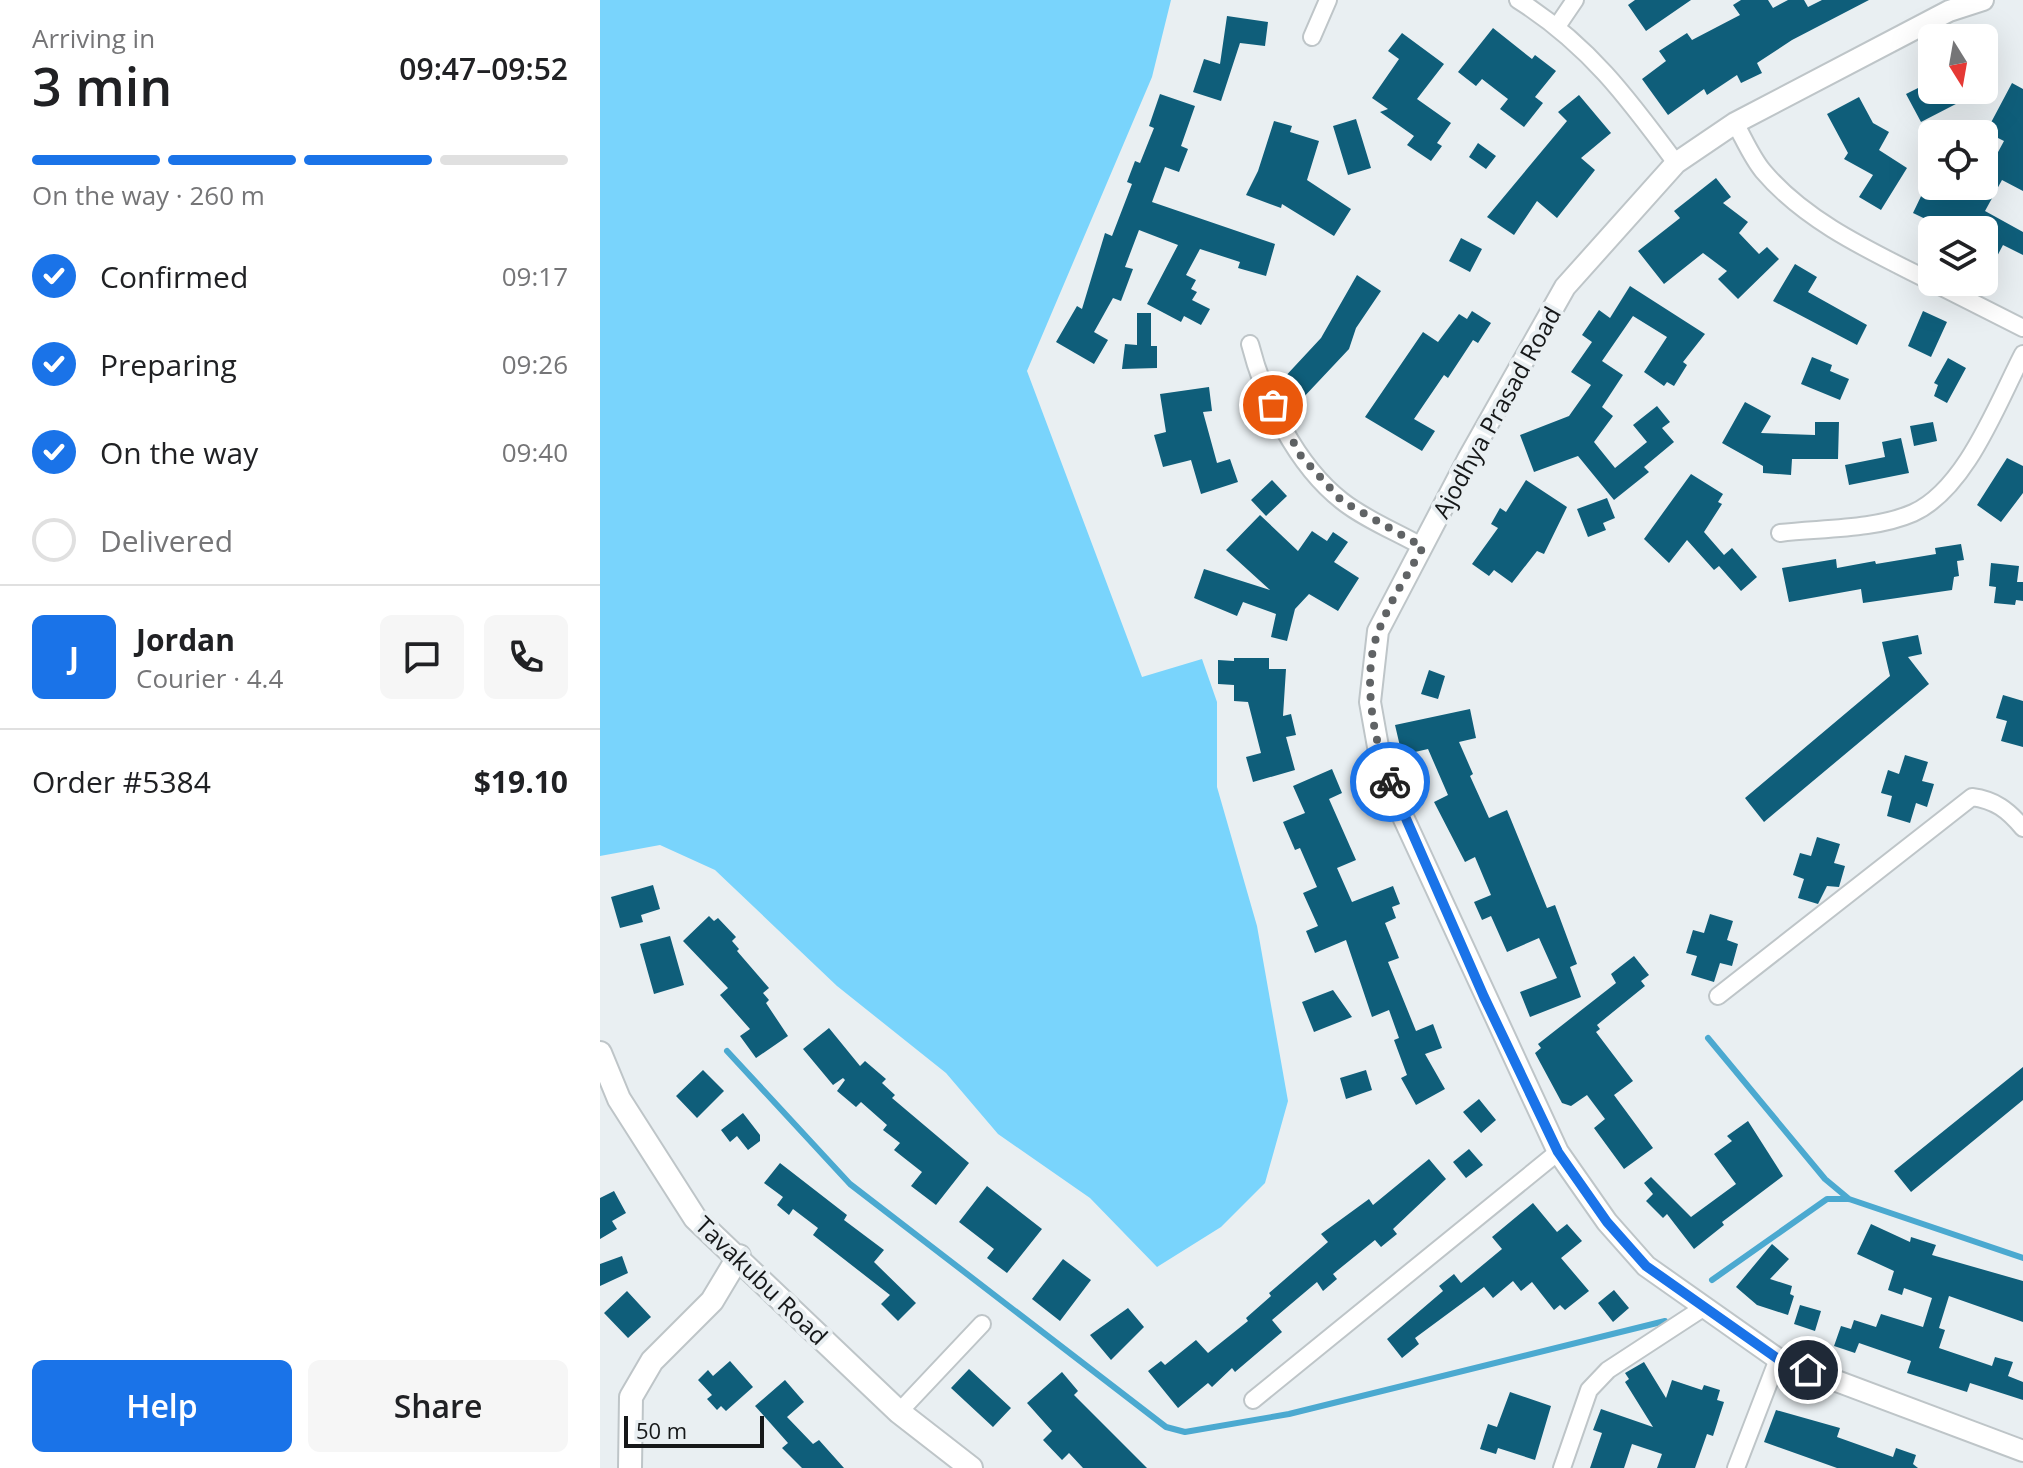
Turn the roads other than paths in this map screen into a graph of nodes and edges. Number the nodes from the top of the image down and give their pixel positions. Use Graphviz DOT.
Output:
graph roads {
  1 [pos="1328,0"];
  2 [pos="1518,0"];
  3 [pos="1575,0"];
  4 [pos="1983,0"];
  5 [pos="1558,25"];
  6 [pos="1312,37"];
  7 [pos="1735,123"];
  8 [pos="1676,163"];
  9 [pos="1918,275"];
  10 [pos="1960,296"];
  11 [pos="2023,328"];
  12 [pos="1250,344"];
  13 [pos="2023,354"];
  14 [pos="1780,533"];
  15 [pos="1423,547"];
  16 [pos="2023,828"];
  17 [pos="1718,996"];
  18 [pos="600,1053"];
  19 [pos="1558,1152"];
  20 [pos="739,1256"];
  21 [pos="1703,1308"];
  22 [pos="982,1324"];
  23 [pos="1778,1359"];
  24 [pos="1253,1400"];
  25 [pos="899,1412"];
  26 [pos="2023,1451"];
  27 [pos="630,1468"];
  28 [pos="971,1468"];
  29 [pos="1562,1468"];
  30 [pos="1736,1468"];
  1 -- 6 [label="street"];
  2 -- 5 [label="street"];
  3 -- 5 [label="street"];
  4 -- 7 [label="street, Ajodhya Prasad Road"];
  5 -- 8 [label="street"];
  7 -- 8 [label="street, Ajodhya Prasad Road"];
  7 -- 9 [label="street"];
  8 -- 15 [label="street, Ajodhya Prasad Road"];
  10 -- 11 [label="street"];
  12 -- 15 [label="street"];
  13 -- 14 [label="street"];
  15 -- 19 [label="street, Ajodhya Prasad Road"];
  16 -- 17 [label="street"];
  18 -- 20 [label="main road, Tavakubu Road"];
  19 -- 21 [label="street, Ajodhya Prasad Road"];
  19 -- 24 [label="street"];
  20 -- 25 [label="main road, Tavakubu Road"];
  20 -- 27 [label="main road"];
  21 -- 23 [label="street, Ajodhya Prasad Road"];
  21 -- 29 [label="street"];
  22 -- 25 [label="street"];
  23 -- 26 [label="street, Ajodhya Prasad Road"];
  23 -- 30 [label="street"];
  25 -- 28 [label="main road, Tavakubu Road"];
}
